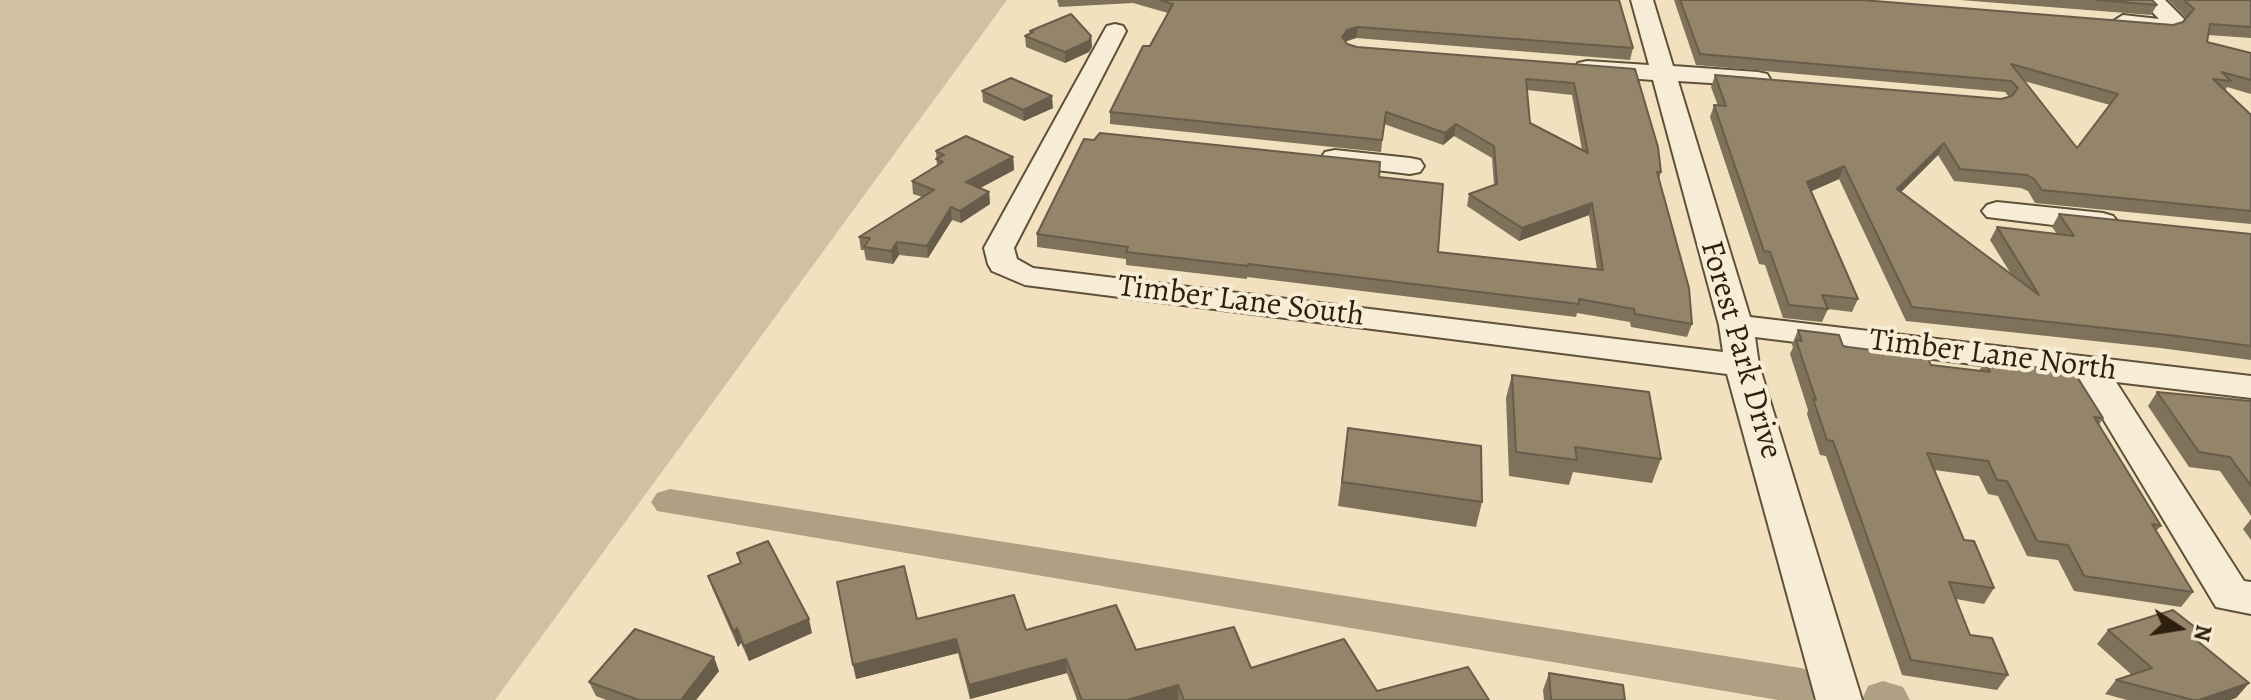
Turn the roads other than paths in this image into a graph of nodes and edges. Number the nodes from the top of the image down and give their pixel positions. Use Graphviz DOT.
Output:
graph roads {
  1 [pos="1642,0"];
  2 [pos="2152,0"];
  3 [pos="2106,21"];
  4 [pos="1115,31"];
  5 [pos="1559,66"];
  6 [pos="1662,71"];
  7 [pos="1777,81"];
  8 [pos="1303,154"];
  9 [pos="1410,166"];
  10 [pos="1997,211"];
  11 [pos="2130,224"];
  12 [pos="1736,325"];
  13 [pos="1742,365"];
  14 [pos="2090,368"];
  15 [pos="2251,387"];
  16 [pos="2251,598"];
  17 [pos="1839,700"];
  1 -- 6 [label="street, Forest Park Drive"];
  2 -- 3 [label="street"];
  4 -- 13 [label="street, Timber Lane South"];
  5 -- 6 [label="street"];
  6 -- 7 [label="street"];
  6 -- 12 [label="street, Forest Park Drive"];
  8 -- 9 [label="street"];
  10 -- 11 [label="street"];
  12 -- 13 [label="street, Forest Park Drive"];
  12 -- 14 [label="street, Timber Lane North"];
  13 -- 17 [label="street, Forest Park Drive"];
  14 -- 15 [label="street, Timber Lane North"];
  14 -- 16 [label="street"];
}
